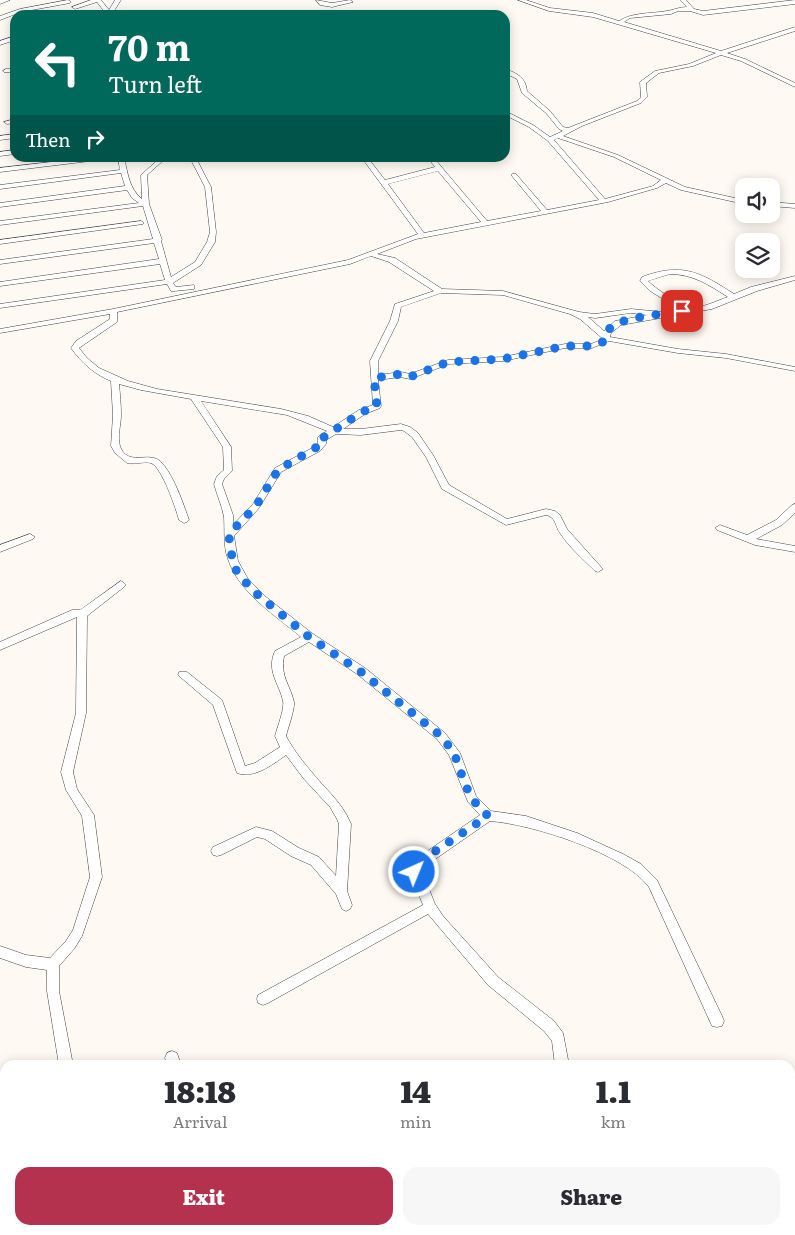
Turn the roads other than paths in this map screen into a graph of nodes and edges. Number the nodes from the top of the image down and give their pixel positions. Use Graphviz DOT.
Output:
graph roads {
  1 [pos="7,0"];
  2 [pos="97,0"];
  3 [pos="319,0"];
  4 [pos="521,0"];
  5 [pos="683,0"];
  6 [pos="67,1"];
  7 [pos="0,2"];
  8 [pos="350,2"];
  9 [pos="795,2"];
  10 [pos="74,7"];
  11 [pos="691,9"];
  12 [pos="25,10"];
  13 [pos="78,10"];
  14 [pos="106,10"];
  15 [pos="620,22"];
  16 [pos="795,29"];
  17 [pos="785,32"];
  18 [pos="795,34"];
  19 [pos="720,53"];
  20 [pos="6,71"];
  21 [pos="10,71"];
  22 [pos="510,73"];
  23 [pos="795,85"];
  24 [pos="510,116"];
  25 [pos="7,122"];
  26 [pos="10,122"];
  27 [pos="567,130"];
  28 [pos="558,136"];
  29 [pos="550,140"];
  30 [pos="65,162"];
  31 [pos="122,162"];
  32 [pos="159,162"];
  33 [pos="195,162"];
  34 [pos="368,162"];
  35 [pos="435,162"];
  36 [pos="440,168"];
  37 [pos="0,170"];
  38 [pos="124,171"];
  39 [pos="514,175"];
  40 [pos="666,180"];
  41 [pos="383,183"];
  42 [pos="0,187"];
  43 [pos="129,188"];
  44 [pos="735,200"];
  45 [pos="603,201"];
  46 [pos="146,204"];
  47 [pos="0,205"];
  48 [pos="780,205"];
  49 [pos="795,206"];
  50 [pos="545,211"];
  51 [pos="0,223"];
  52 [pos="141,223"];
  53 [pos="485,224"];
  54 [pos="422,235"];
  55 [pos="158,240"];
  56 [pos="0,242"];
  57 [pos="369,254"];
  58 [pos="163,260"];
  59 [pos="0,262"];
  60 [pos="795,278"];
  61 [pos="169,282"];
  62 [pos="0,284"];
  63 [pos="440,291"];
  64 [pos="733,297"];
  65 [pos="0,306"];
  66 [pos="687,310"];
  67 [pos="113,311"];
  68 [pos="578,314"];
  69 [pos="662,314"];
  70 [pos="0,331"];
  71 [pos="606,338"];
  72 [pos="795,369"];
  73 [pos="115,378"];
  74 [pos="374,378"];
  75 [pos="194,397"];
  76 [pos="334,431"];
  77 [pos="795,507"];
  78 [pos="184,520"];
  79 [pos="720,528"];
  80 [pos="229,534"];
  81 [pos="30,537"];
  82 [pos="748,539"];
  83 [pos="0,549"];
  84 [pos="795,549"];
  85 [pos="598,569"];
  86 [pos="120,585"];
  87 [pos="82,614"];
  88 [pos="309,637"];
  89 [pos="0,646"];
  90 [pos="183,675"];
  91 [pos="287,748"];
  92 [pos="488,816"];
  93 [pos="218,851"];
  94 [pos="341,891"];
  95 [pos="346,905"];
  96 [pos="430,906"];
  97 [pos="0,952"];
  98 [pos="53,964"];
  99 [pos="263,999"];
  100 [pos="717,1021"];
  101 [pos="65,1060"];
  102 [pos="561,1060"];
  1 -- 7 [label="street"];
  2 -- 10 [label="street"];
  2 -- 14 [label="street"];
  3 -- 8 [label="street"];
  4 -- 15 [label="street"];
  5 -- 11 [label="street"];
  6 -- 10 [label="street"];
  6 -- 12 [label="street"];
  9 -- 11 [label="street"];
  10 -- 13 [label="street"];
  11 -- 15 [label="street"];
  15 -- 19 [label="street"];
  16 -- 17 [label="street"];
  17 -- 18 [label="street"];
  17 -- 19 [label="street"];
  19 -- 23 [label="street"];
  19 -- 27 [label="street"];
  20 -- 21 [label="street"];
  22 -- 27 [label="street"];
  24 -- 29 [label="street"];
  25 -- 26 [label="street"];
  27 -- 28 [label="street"];
  28 -- 29 [label="street"];
  28 -- 40 [label="street"];
  29 -- 45 [label="street"];
  30 -- 37 [label="street"];
  31 -- 38 [label="street"];
  32 -- 46 [label="street"];
  33 -- 61 [label="street"];
  34 -- 41 [label="street"];
  35 -- 36 [label="street"];
  36 -- 41 [label="street"];
  36 -- 53 [label="street"];
  38 -- 42 [label="street"];
  38 -- 43 [label="street"];
  39 -- 50 [label="street"];
  40 -- 44 [label="street"];
  40 -- 45 [label="street"];
  41 -- 54 [label="street"];
  43 -- 46 [label="street"];
  43 -- 47 [label="street"];
  45 -- 50 [label="street"];
  46 -- 51 [label="street"];
  46 -- 55 [label="street"];
  48 -- 49 [label="street"];
  50 -- 53 [label="street"];
  52 -- 56 [label="street"];
  53 -- 54 [label="street"];
  54 -- 57 [label="street"];
  55 -- 58 [label="street"];
  55 -- 59 [label="street"];
  57 -- 61 [label="street"];
  57 -- 63 [label="street"];
  57 -- 67 [label="street"];
  58 -- 61 [label="street"];
  58 -- 62 [label="street"];
  60 -- 64 [label="street"];
  61 -- 65 [label="street"];
  63 -- 68 [label="street"];
  63 -- 74 [label="street"];
  64 -- 66 [label="street"];
  64 -- 66 [label="street"];
  66 -- 69 [label="street"];
  67 -- 70 [label="street"];
  67 -- 73 [label="street"];
  68 -- 69 [label="street"];
  68 -- 71 [label="street"];
  69 -- 71 [label="street"];
  71 -- 72 [label="street"];
  71 -- 74 [label="street"];
  73 -- 75 [label="street"];
  73 -- 78 [label="street"];
  74 -- 76 [label="street"];
  75 -- 76 [label="street"];
  75 -- 80 [label="street"];
  76 -- 80 [label="street"];
  76 -- 85 [label="street"];
  77 -- 82 [label="street"];
  79 -- 82 [label="street"];
  80 -- 88 [label="street"];
  81 -- 83 [label="street"];
  82 -- 84 [label="street"];
  86 -- 87 [label="street"];
  87 -- 89 [label="street"];
  87 -- 98 [label="street"];
  88 -- 91 [label="street"];
  88 -- 92 [label="street"];
  90 -- 91 [label="street"];
  91 -- 94 [label="street"];
  92 -- 96 [label="street"];
  92 -- 100 [label="street"];
  93 -- 94 [label="street"];
  94 -- 95 [label="street"];
  96 -- 99 [label="street"];
  96 -- 102 [label="street"];
  97 -- 98 [label="street"];
  98 -- 101 [label="street"];
}
